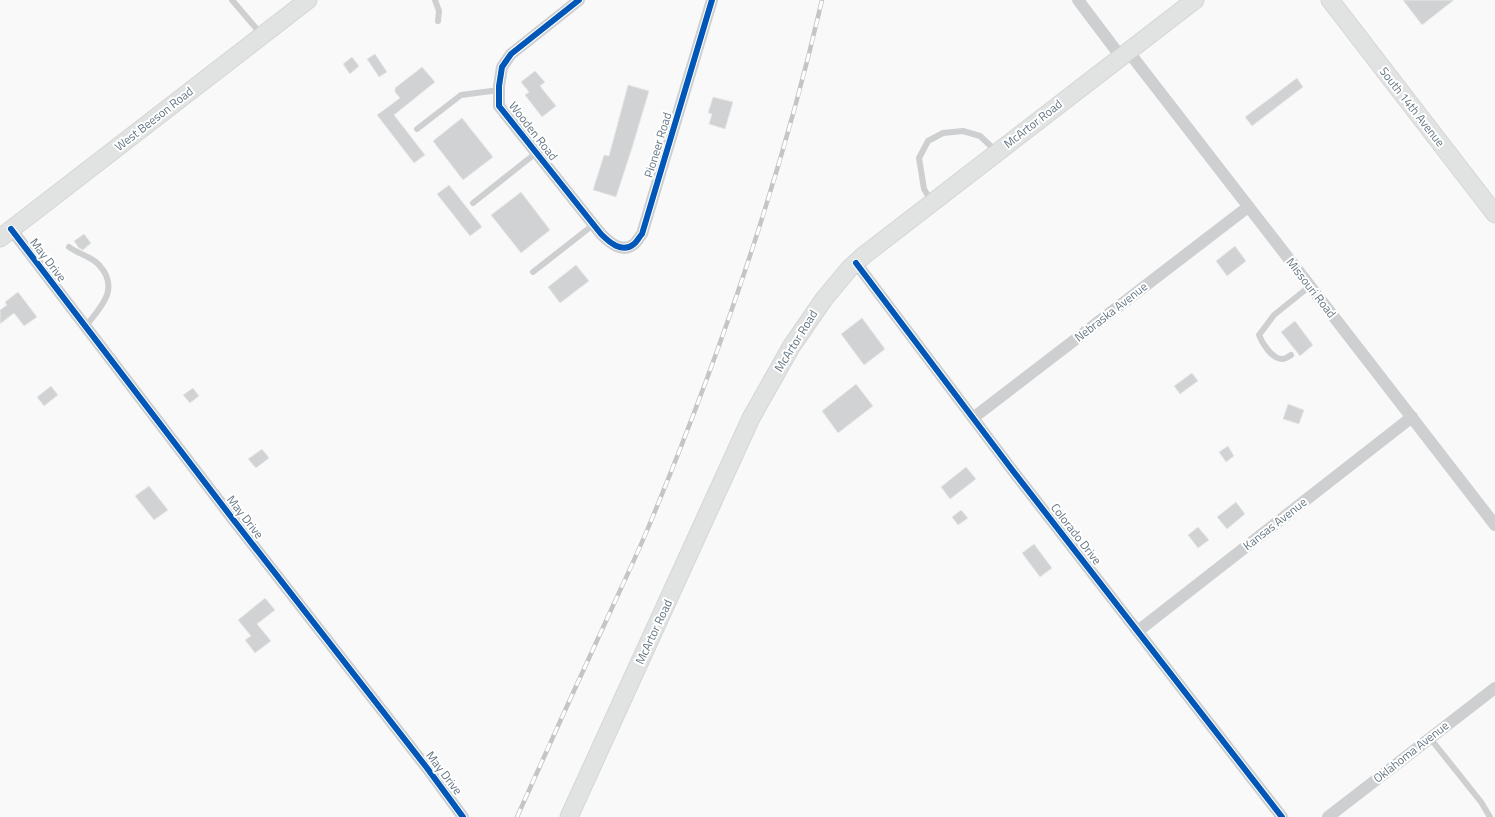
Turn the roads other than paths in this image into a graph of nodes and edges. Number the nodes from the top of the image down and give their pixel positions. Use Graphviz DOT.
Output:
graph roads {
  1 [pos="232,0"];
  2 [pos="308,0"];
  3 [pos="435,0"];
  4 [pos="579,0"];
  5 [pos="712,0"];
  6 [pos="1078,0"];
  7 [pos="1195,0"];
  8 [pos="1330,0"];
  9 [pos="438,21"];
  10 [pos="262,36"];
  11 [pos="1124,54"];
  12 [pos="499,90"];
  13 [pos="417,129"];
  14 [pos="997,152"];
  15 [pos="536,153"];
  16 [pos="472,203"];
  17 [pos="932,203"];
  18 [pos="1248,206"];
  19 [pos="1495,214"];
  20 [pos="593,225"];
  21 [pos="6,234"];
  22 [pos="69,247"];
  23 [pos="856,263"];
  24 [pos="533,272"];
  25 [pos="1310,286"];
  26 [pos="85,327"];
  27 [pos="1291,355"];
  28 [pos="1412,417"];
  29 [pos="973,418"];
  30 [pos="1495,525"];
  31 [pos="1138,631"];
  32 [pos="1495,688"];
  33 [pos="1430,738"];
  34 [pos="463,817"];
  35 [pos="569,817"];
  36 [pos="1282,817"];
  37 [pos="1328,817"];
  38 [pos="1490,817"];
  1 -- 10 [label="lane"];
  2 -- 10 [label="main road, West Beeson Road"];
  3 -- 9 [label="lane"];
  4 -- 12 [label="street, Wooden Road"];
  5 -- 20 [label="street, Pioneer Road"];
  6 -- 11 [label="street, Missouri Road"];
  7 -- 11 [label="main road, McArtor Road"];
  8 -- 19 [label="main road, South 14th Avenue"];
  10 -- 21 [label="main road, West Beeson Road"];
  11 -- 14 [label="main road, McArtor Road"];
  11 -- 18 [label="street, Missouri Road"];
  12 -- 13 [label="lane"];
  12 -- 15 [label="street, Wooden Road"];
  14 -- 17 [label="main road, McArtor Road"];
  14 -- 17 [label="lane"];
  15 -- 16 [label="lane"];
  15 -- 20 [label="street, Wooden Road"];
  17 -- 23 [label="main road, McArtor Road"];
  18 -- 25 [label="street, Missouri Road"];
  18 -- 29 [label="street, Nebraska Avenue"];
  20 -- 24 [label="lane"];
  21 -- 26 [label="street, May Drive"];
  22 -- 26 [label="lane"];
  23 -- 29 [label="street, Colorado Drive"];
  23 -- 35 [label="main road, McArtor Road"];
  25 -- 27 [label="lane"];
  25 -- 28 [label="street, Missouri Road"];
  26 -- 34 [label="street, May Drive"];
  28 -- 30 [label="street, Missouri Road"];
  28 -- 31 [label="street, Kansas Avenue"];
  29 -- 31 [label="street, Colorado Drive"];
  31 -- 36 [label="street, Colorado Drive"];
  32 -- 33 [label="street, Oklahoma Avenue"];
  33 -- 37 [label="street, Oklahoma Avenue"];
  33 -- 38 [label="lane"];
}
